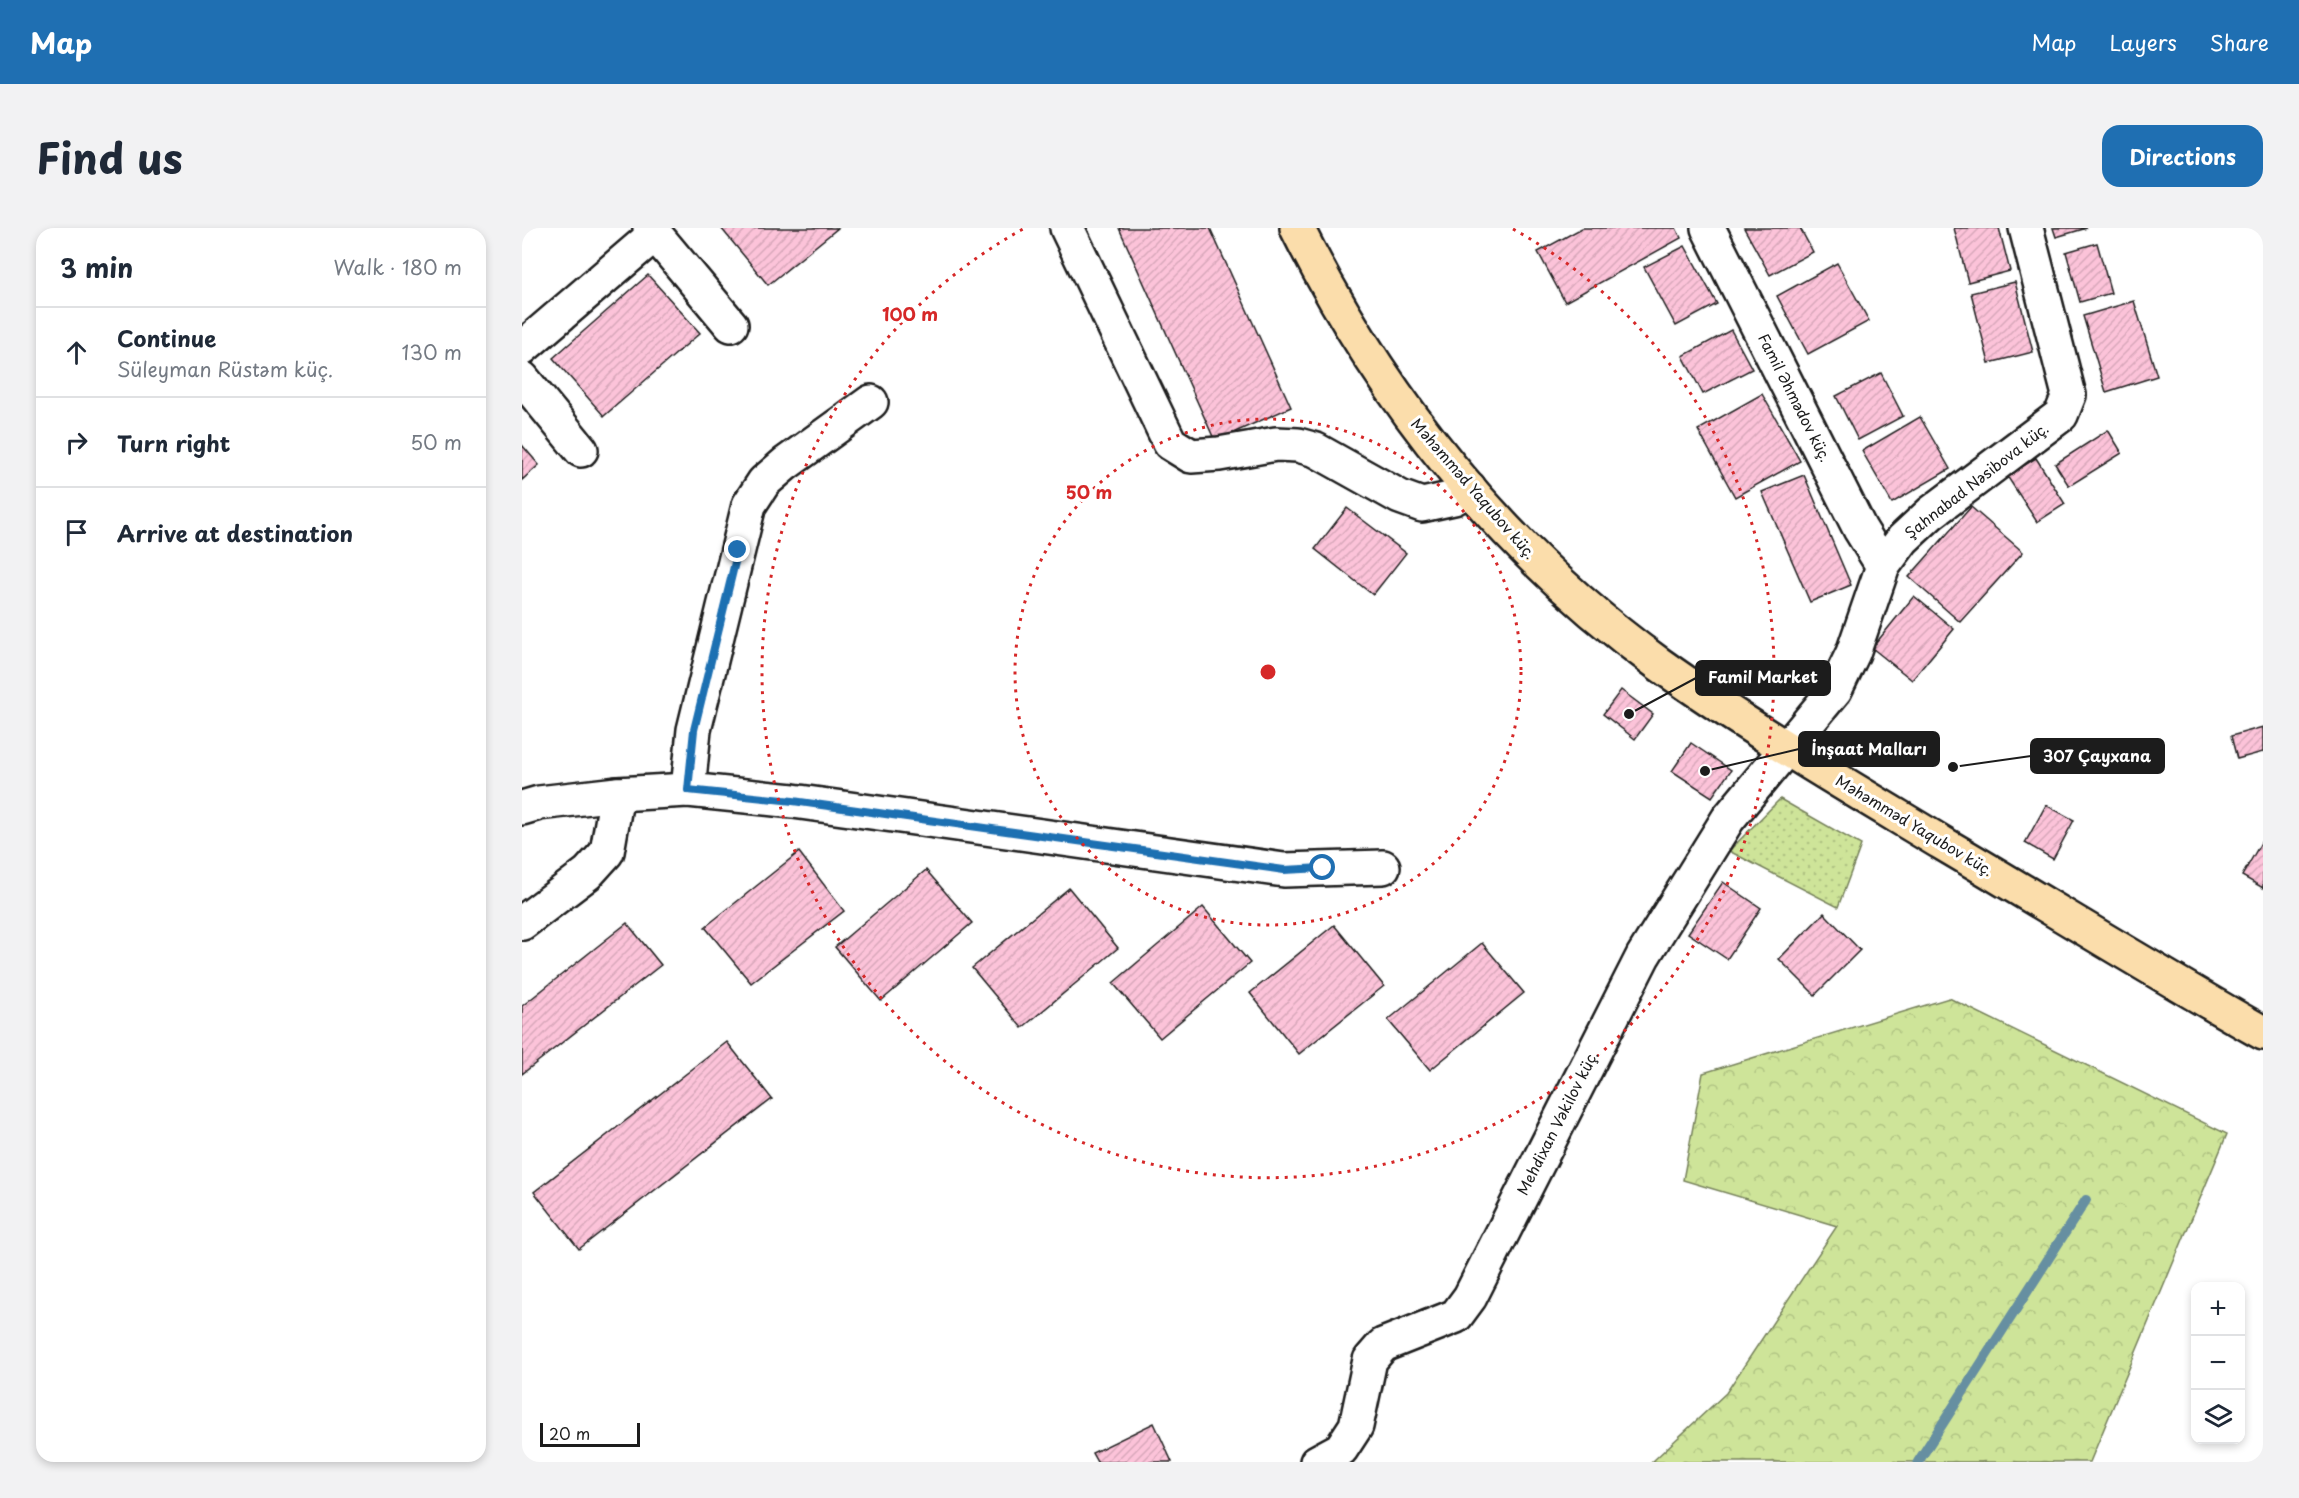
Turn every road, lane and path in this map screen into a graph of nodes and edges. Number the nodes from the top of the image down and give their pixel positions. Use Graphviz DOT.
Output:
graph roads {
  1 [pos="1067,228"];
  2 [pos="1297,228"];
  3 [pos="1708,228"];
  4 [pos="2026,228"];
  5 [pos="652,231"];
  6 [pos="731,325"];
  7 [pos="522,348"];
  8 [pos="522,378"];
  9 [pos="871,402"];
  10 [pos="581,450"];
  11 [pos="1469,488"];
  12 [pos="1883,566"];
  13 [pos="1787,750"];
  14 [pos="688,790"];
  15 [pos="617,794"];
  16 [pos="522,808"];
  17 [pos="1383,867"];
  18 [pos="522,923"];
  19 [pos="2263,1033"];
  20 [pos="1317,1462"];
  1 -- 11 [label="street"];
  2 -- 11 [label="main road, Məhəmməd Yaqubov küç."];
  3 -- 12 [label="street, Famil Əhmədov küç."];
  4 -- 12 [label="street, Şahnabad Nəsibova küç."];
  5 -- 6 [label="street"];
  5 -- 7 [label="street"];
  8 -- 10 [label="street"];
  9 -- 14 [label="street"];
  11 -- 13 [label="main road, Məhəmməd Yaqubov küç."];
  12 -- 13 [label="street, Şahnabad Nəsibova küç."];
  13 -- 19 [label="main road, Məhəmməd Yaqubov küç."];
  13 -- 20 [label="street, Mehdixan Vəkilov küç."];
  14 -- 15 [label="street"];
  14 -- 17 [label="street"];
  15 -- 16 [label="street"];
  15 -- 18 [label="street"];
}
